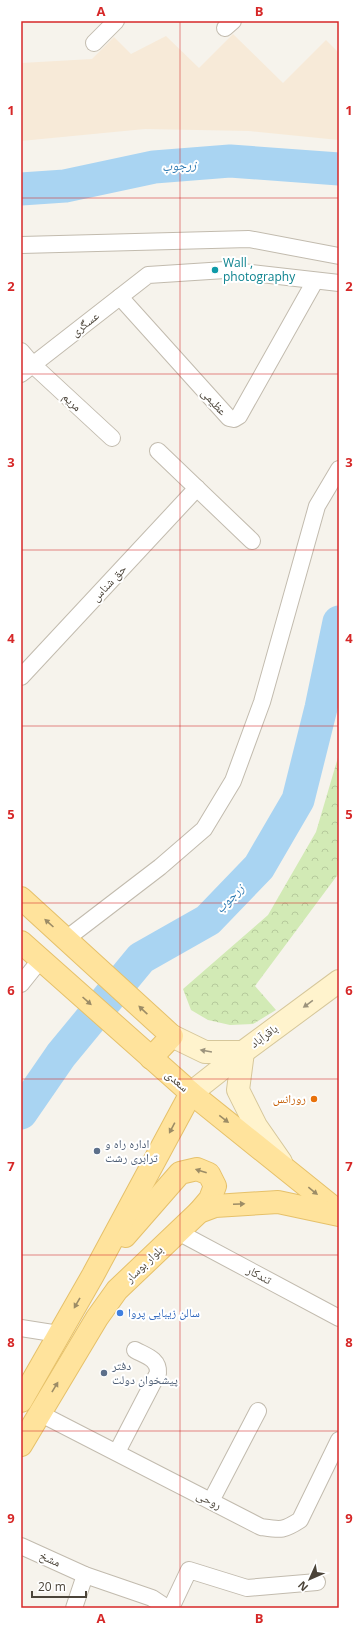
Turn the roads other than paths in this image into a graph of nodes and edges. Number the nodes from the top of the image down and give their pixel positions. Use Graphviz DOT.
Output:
graph roads {
  1 [pos="116,21"];
  2 [pos="94,43"];
  3 [pos="21,245"];
  4 [pos="339,256"];
  5 [pos="315,280"];
  6 [pos="339,283"];
  7 [pos="120,297"];
  8 [pos="21,351"];
  9 [pos="27,369"];
  10 [pos="112,438"];
  11 [pos="158,451"];
  12 [pos="339,469"];
  13 [pos="197,488"];
  14 [pos="252,541"];
  15 [pos="21,677"];
  16 [pos="21,898"];
  17 [pos="21,942"];
  18 [pos="71,944"];
  19 [pos="40,959"];
  20 [pos="339,981"];
  21 [pos="21,984"];
  22 [pos="172,1036"];
  23 [pos="243,1052"];
  24 [pos="151,1058"];
  25 [pos="190,1093"];
  26 [pos="287,1170"];
  27 [pos="199,1212"];
  28 [pos="339,1212"];
  29 [pos="339,1215"];
  30 [pos="178,1232"];
  31 [pos="93,1275"];
  32 [pos="339,1318"];
  33 [pos="21,1328"];
  34 [pos="59,1334"];
  35 [pos="135,1350"];
  36 [pos="21,1401"];
  37 [pos="258,1411"];
  38 [pos="39,1413"];
  39 [pos="339,1440"];
  40 [pos="21,1444"];
  41 [pos="117,1452"];
  42 [pos="211,1501"];
  43 [pos="21,1546"];
  44 [pos="85,1575"];
  45 [pos="317,1582"];
  46 [pos="74,1608"];
  47 [pos="167,1608"];
  48 [pos="171,1608"];
  1 -- 2 [label="street"];
  3 -- 4 [label="street"];
  5 -- 6 [label="street"];
  5 -- 7 [label="street, عسگری"];
  5 -- 7 [label="street, عظیمی"];
  7 -- 9 [label="street, عسگری"];
  8 -- 9 [label="street, مریم"];
  9 -- 10 [label="street, مریم"];
  11 -- 13 [label="street"];
  12 -- 18 [label="street"];
  13 -- 14 [label="street"];
  13 -- 15 [label="street, حق شناس"];
  18 -- 16 [label="main road, one-way"];
  17 -- 19 [label="main road, سعدی"];
  22 -- 18 [label="main road, one-way"];
  19 -- 21 [label="street"];
  19 -- 24 [label="main road, سعدی, one-way"];
  20 -- 23 [label="main road, باقرآباد, one-way"];
  23 -- 22 [label="main road, one-way"];
  22 -- 24 [label="main road"];
  23 -- 25 [label="main road, باقرآباد"];
  23 -- 26 [label="main road"];
  24 -- 25 [label="main road, سعدی"];
  25 -- 26 [label="main road, سعدی, one-way"];
  25 -- 31 [label="main road, one-way"];
  26 -- 28 [label="main road, سعدی, one-way"];
  27 -- 29 [label="main road, بلوار بوسار, one-way"];
  27 -- 30 [label="main road, بلوار بوسار"];
  27 -- 31 [label="main road, one-way"];
  30 -- 32 [label="street, تندکار"];
  38 -- 30 [label="main road, بلوار بوسار, one-way"];
  31 -- 34 [label="main road, one-way"];
  33 -- 34 [label="street"];
  34 -- 36 [label="main road"];
  35 -- 41 [label="street"];
  37 -- 42 [label="street"];
  38 -- 40 [label="main road, بلوار بوسار"];
  38 -- 41 [label="street, روحی"];
  39 -- 42 [label="street, روحی"];
  41 -- 42 [label="street, روحی"];
  43 -- 44 [label="street, مشخ"];
  44 -- 46 [label="street"];
  44 -- 47 [label="street, مشخ"];
  45 -- 48 [label="street"];
}
